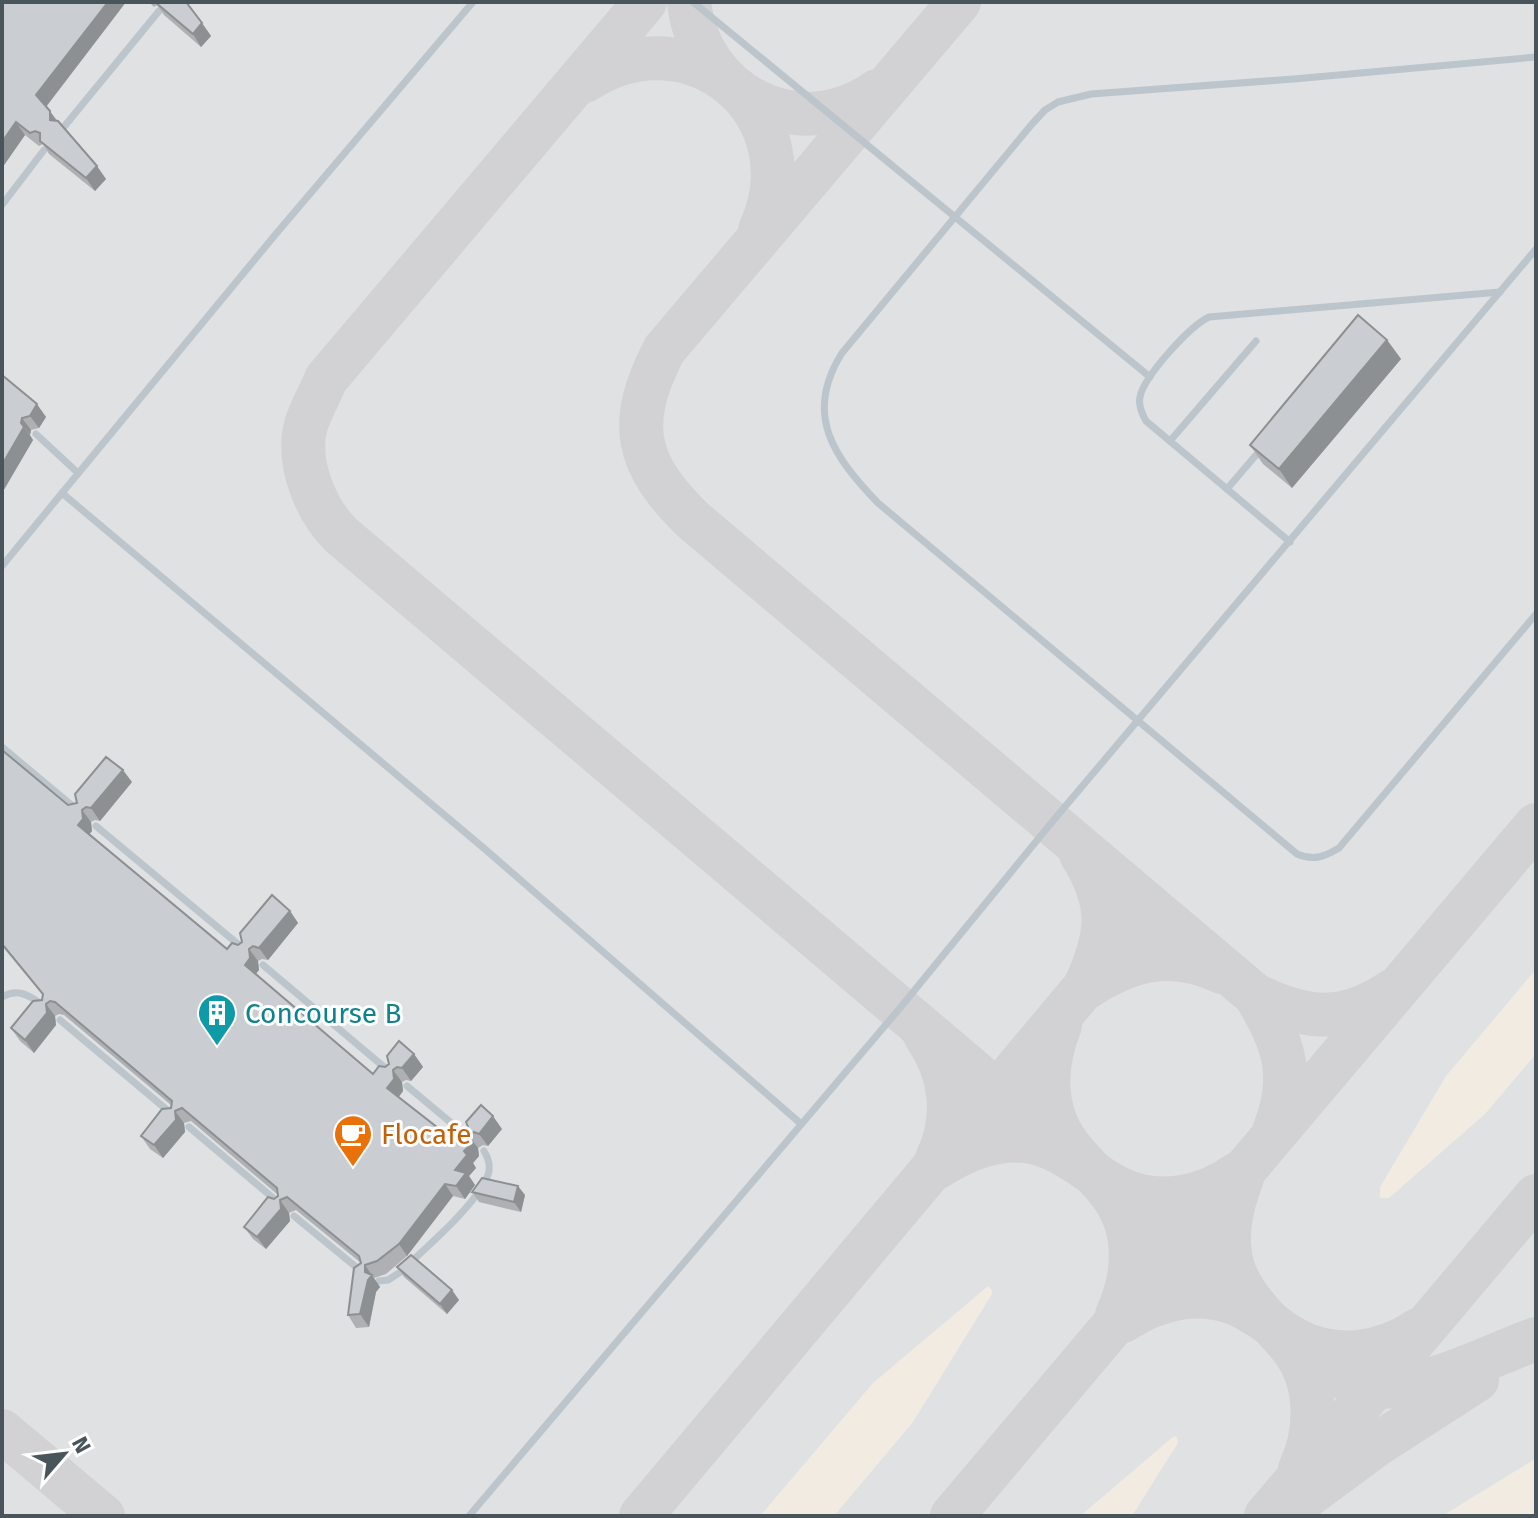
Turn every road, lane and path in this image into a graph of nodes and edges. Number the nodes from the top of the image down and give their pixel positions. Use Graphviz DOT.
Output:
graph roads {
  1 [pos="473,2"];
  2 [pos="693,2"];
  3 [pos="159,11"];
  4 [pos="1536,57"];
  5 [pos="63,128"];
  6 [pos="44,150"];
  7 [pos="2,205"];
  8 [pos="955,217"];
  9 [pos="1536,249"];
  10 [pos="1500,292"];
  11 [pos="1256,341"];
  12 [pos="1150,377"];
  13 [pos="36,434"];
  14 [pos="1170,441"];
  15 [pos="1268,442"];
  16 [pos="78,473"];
  17 [pos="1227,489"];
  18 [pos="62,493"];
  19 [pos="1290,542"];
  20 [pos="2,566"];
  21 [pos="1536,614"];
  22 [pos="1138,721"];
  23 [pos="2,747"];
  24 [pos="80,812"];
  25 [pos="96,826"];
  26 [pos="245,951"];
  27 [pos="263,965"];
  28 [pos="2,997"];
  29 [pos="46,1008"];
  30 [pos="60,1020"];
  31 [pos="392,1073"];
  32 [pos="407,1086"];
  33 [pos="175,1116"];
  34 [pos="800,1123"];
  35 [pos="189,1127"];
  36 [pos="470,1139"];
  37 [pos="484,1151"];
  38 [pos="281,1205"];
  39 [pos="294,1216"];
  40 [pos="364,1274"];
  41 [pos="379,1281"];
  42 [pos="469,1516"];
  1 -- 16 [label="lane"];
  2 -- 8 [label="lane"];
  3 -- 5 [label="lane"];
  4 -- 8 [label="lane"];
  6 -- 7 [label="lane"];
  8 -- 12 [label="lane"];
  8 -- 22 [label="lane"];
  9 -- 10 [label="lane"];
  10 -- 12 [label="lane"];
  10 -- 19 [label="lane"];
  11 -- 14 [label="lane"];
  12 -- 14 [label="lane"];
  13 -- 16 [label="lane"];
  14 -- 17 [label="lane"];
  15 -- 17 [label="lane"];
  16 -- 18 [label="lane"];
  17 -- 19 [label="lane"];
  18 -- 20 [label="lane"];
  18 -- 34 [label="lane"];
  19 -- 22 [label="lane"];
  21 -- 22 [label="lane"];
  22 -- 34 [label="lane"];
  23 -- 24 [label="lane"];
  25 -- 26 [label="lane"];
  27 -- 31 [label="lane"];
  28 -- 29 [label="lane"];
  30 -- 33 [label="lane"];
  32 -- 36 [label="lane"];
  34 -- 42 [label="lane"];
  35 -- 38 [label="lane"];
  37 -- 41 [label="lane"];
  39 -- 40 [label="lane"];
}
